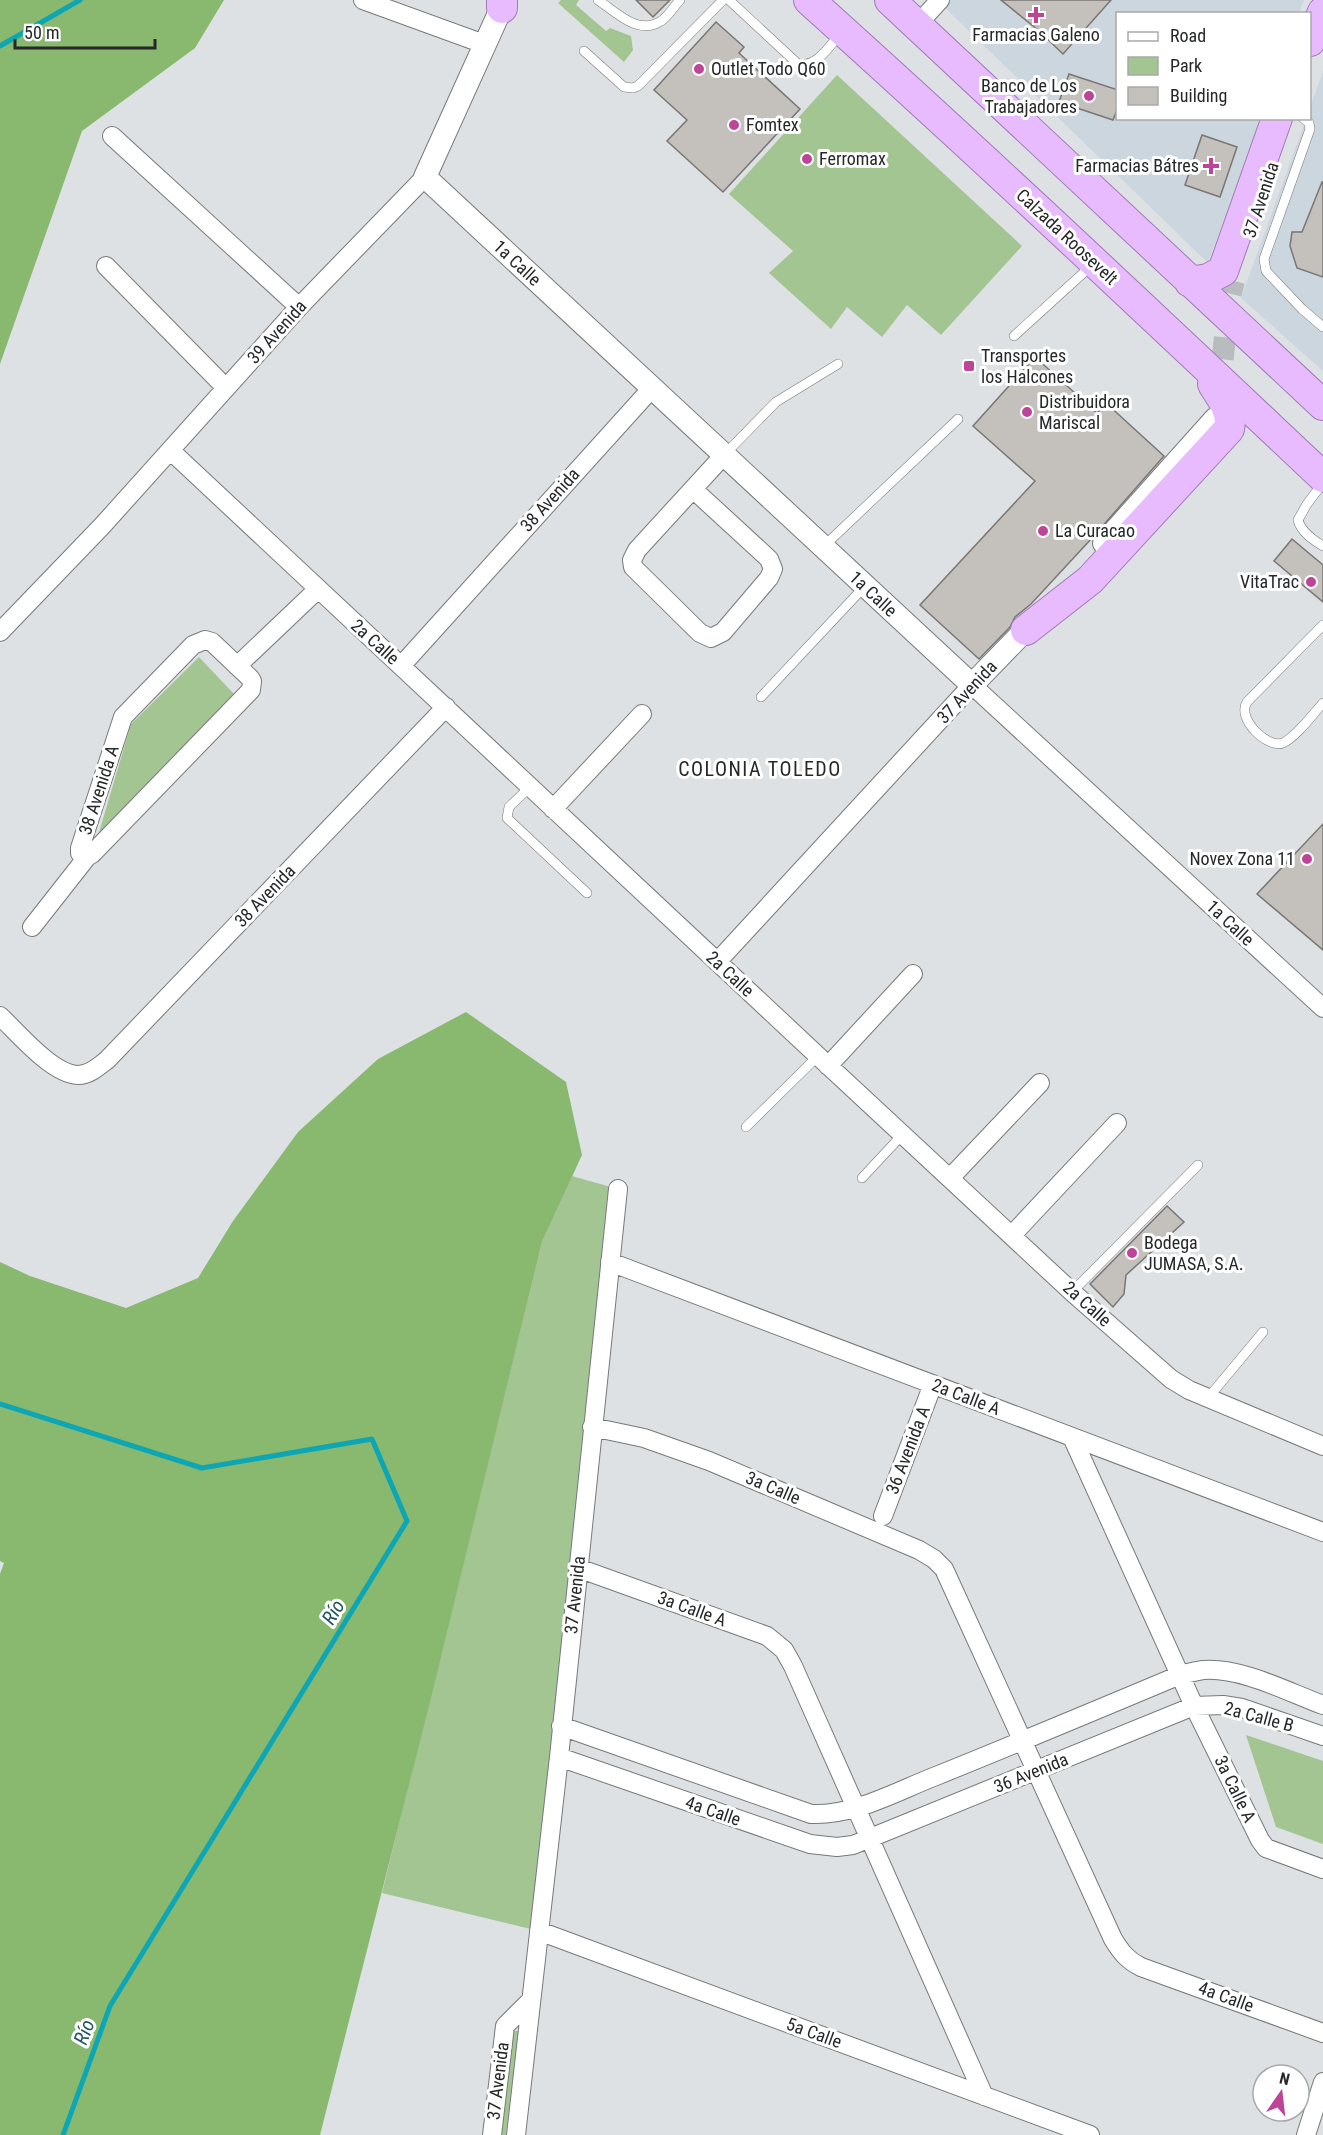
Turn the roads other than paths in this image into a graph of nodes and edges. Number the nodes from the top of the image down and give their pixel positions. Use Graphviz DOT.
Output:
graph roads {
  1 [pos="363,0"];
  2 [pos="598,0"];
  3 [pos="680,0"];
  4 [pos="723,0"];
  5 [pos="729,0"];
  6 [pos="809,0"];
  7 [pos="890,0"];
  8 [pos="940,0"];
  9 [pos="503,3"];
  10 [pos="1323,13"];
  11 [pos="917,25"];
  12 [pos="844,31"];
  13 [pos="1311,39"];
  14 [pos="484,44"];
  15 [pos="584,51"];
  16 [pos="1311,52"];
  17 [pos="1276,120"];
  18 [pos="1287,120"];
  19 [pos="1305,120"];
  20 [pos="112,136"];
  21 [pos="425,177"];
  22 [pos="1095,262"];
  23 [pos="106,266"];
  24 [pos="1234,281"];
  25 [pos="1190,282"];
  26 [pos="299,307"];
  27 [pos="1302,309"];
  28 [pos="1323,316"];
  29 [pos="1323,327"];
  30 [pos="1014,336"];
  31 [pos="1198,361"];
  32 [pos="838,364"];
  33 [pos="226,388"];
  34 [pos="651,388"];
  35 [pos="1323,405"];
  36 [pos="958,419"];
  37 [pos="1215,419"];
  38 [pos="171,451"];
  39 [pos="724,455"];
  40 [pos="1323,477"];
  41 [pos="1323,483"];
  42 [pos="694,490"];
  43 [pos="1323,546"];
  44 [pos="823,547"];
  45 [pos="865,586"];
  46 [pos="318,590"];
  47 [pos="1323,625"];
  48 [pos="1026,630"];
  49 [pos="0,632"];
  50 [pos="237,666"];
  51 [pos="401,666"];
  52 [pos="972,686"];
  53 [pos="760,697"];
  54 [pos="1323,703"];
  55 [pos="446,707"];
  56 [pos="642,714"];
  57 [pos="530,787"];
  58 [pos="553,809"];
  59 [pos="87,857"];
  60 [pos="587,893"];
  61 [pos="32,927"];
  62 [pos="717,962"];
  63 [pos="913,974"];
  64 [pos="1323,1008"];
  65 [pos="0,1016"];
  66 [pos="823,1061"];
  67 [pos="1040,1083"];
  68 [pos="1117,1123"];
  69 [pos="746,1127"];
  70 [pos="903,1134"];
  71 [pos="1198,1166"];
  72 [pos="862,1178"];
  73 [pos="950,1178"];
  74 [pos="618,1189"];
  75 [pos="1012,1235"];
  76 [pos="610,1262"];
  77 [pos="1072,1292"];
  78 [pos="1263,1332"];
  79 [pos="933,1384"];
  80 [pos="1208,1398"];
  81 [pos="592,1426"];
  82 [pos="1072,1437"];
  83 [pos="1323,1446"];
  84 [pos="883,1516"];
  85 [pos="1323,1532"];
  86 [pos="578,1568"];
  87 [pos="1180,1675"];
  88 [pos="1323,1705"];
  89 [pos="1194,1706"];
  90 [pos="561,1726"];
  91 [pos="1323,1736"];
  92 [pos="1024,1741"];
  93 [pos="559,1757"];
  94 [pos="1037,1771"];
  95 [pos="856,1808"];
  96 [pos="868,1839"];
  97 [pos="1323,1869"];
  98 [pos="539,1931"];
  99 [pos="530,2001"];
  100 [pos="1323,2033"];
  101 [pos="1323,2082"];
  102 [pos="984,2096"];
  103 [pos="492,2135"];
  104 [pos="516,2135"];
  105 [pos="1090,2135"];
  106 [pos="1306,2135"];
  1 -- 14 [label="street"];
  2 -- 3 [label="lane"];
  4 -- 15 [label="lane"];
  5 -- 12 [label="lane"];
  6 -- 12 [label="highway, Calzada Roosevelt"];
  7 -- 11 [label="highway"];
  8 -- 11 [label="street"];
  9 -- 14 [label="street, 39 Avenida"];
  10 -- 13 [label="highway"];
  10 -- 16 [label="street"];
  11 -- 25 [label="highway"];
  12 -- 22 [label="highway, Calzada Roosevelt"];
  14 -- 21 [label="street, 39 Avenida"];
  17 -- 25 [label="highway"];
  18 -- 24 [label="street, 37 Avenida"];
  19 -- 27 [label="lane"];
  20 -- 26 [label="street"];
  21 -- 26 [label="street, 39 Avenida"];
  21 -- 34 [label="street, 1a Calle"];
  22 -- 30 [label="lane"];
  22 -- 31 [label="highway, Calzada Roosevelt"];
  23 -- 33 [label="street"];
  25 -- 35 [label="highway"];
  26 -- 33 [label="street, 39 Avenida"];
  27 -- 28 [label="lane"];
  27 -- 29 [label="lane"];
  31 -- 40 [label="highway, Calzada Roosevelt"];
  31 -- 48 [label="highway"];
  32 -- 39 [label="lane"];
  33 -- 38 [label="street, 39 Avenida"];
  34 -- 39 [label="street, 1a Calle"];
  34 -- 51 [label="street, 38 Avenida"];
  36 -- 44 [label="lane"];
  37 -- 48 [label="street, 37 Avenida"];
  38 -- 46 [label="street, 2a Calle"];
  38 -- 49 [label="street, 39 Avenida"];
  39 -- 42 [label="street"];
  39 -- 44 [label="street, 1a Calle"];
  41 -- 43 [label="lane"];
  42 -- 42 [label="street"];
  44 -- 45 [label="street, 1a Calle"];
  45 -- 52 [label="street, 1a Calle"];
  45 -- 53 [label="lane"];
  46 -- 50 [label="street"];
  46 -- 51 [label="street, 2a Calle"];
  47 -- 54 [label="lane"];
  48 -- 52 [label="street, 37 Avenida"];
  50 -- 59 [label="street, 38 Avenida A"];
  50 -- 59 [label="street, 38 Avenida A"];
  51 -- 55 [label="street, 2a Calle"];
  52 -- 62 [label="street, 37 Avenida"];
  52 -- 64 [label="street, 1a Calle"];
  55 -- 57 [label="street, 2a Calle"];
  55 -- 65 [label="street, 38 Avenida"];
  56 -- 58 [label="street"];
  57 -- 58 [label="street, 2a Calle"];
  57 -- 60 [label="lane"];
  58 -- 62 [label="street, 2a Calle"];
  59 -- 61 [label="street"];
  62 -- 66 [label="street, 2a Calle"];
  63 -- 66 [label="street"];
  66 -- 69 [label="lane"];
  66 -- 70 [label="street, 2a Calle"];
  67 -- 73 [label="street"];
  68 -- 75 [label="street"];
  70 -- 72 [label="lane"];
  70 -- 73 [label="street, 2a Calle"];
  71 -- 77 [label="lane"];
  73 -- 75 [label="street, 2a Calle"];
  74 -- 76 [label="street, 37 Avenida"];
  75 -- 77 [label="street, 2a Calle"];
  76 -- 79 [label="street, 2a Calle A"];
  76 -- 81 [label="street, 37 Avenida"];
  77 -- 80 [label="street, 2a Calle"];
  78 -- 80 [label="lane"];
  79 -- 82 [label="street, 2a Calle A"];
  79 -- 84 [label="street, 36 Avenida A"];
  80 -- 83 [label="street, 2a Calle"];
  81 -- 86 [label="street, 37 Avenida"];
  81 -- 92 [label="street, 3a Calle"];
  82 -- 85 [label="street, 2a Calle A"];
  82 -- 87 [label="street, 3a Calle A"];
  86 -- 90 [label="street, 37 Avenida"];
  86 -- 95 [label="street, 3a Calle A"];
  87 -- 88 [label="street"];
  87 -- 89 [label="street, 3a Calle A"];
  87 -- 92 [label="street, 36 Avenida"];
  89 -- 91 [label="street, 2a Calle B"];
  89 -- 94 [label="street, 36 Avenida"];
  89 -- 97 [label="street, 3a Calle A"];
  90 -- 93 [label="street, 37 Avenida"];
  90 -- 95 [label="street, 4a Calle"];
  92 -- 94 [label="street"];
  92 -- 95 [label="street, 36 Avenida"];
  93 -- 96 [label="street, 4a Calle"];
  93 -- 98 [label="street, 37 Avenida"];
  94 -- 96 [label="street, 36 Avenida"];
  94 -- 100 [label="street, 4a Calle"];
  95 -- 96 [label="street, 3a Calle A"];
  96 -- 102 [label="street, 3a Calle A"];
  98 -- 99 [label="street, 37 Avenida"];
  98 -- 102 [label="street, 5a Calle"];
  99 -- 103 [label="street, 37 Avenida"];
  99 -- 104 [label="street, 37 Avenida"];
  101 -- 106 [label="street"];
  102 -- 105 [label="street, 5a Calle"];
}
